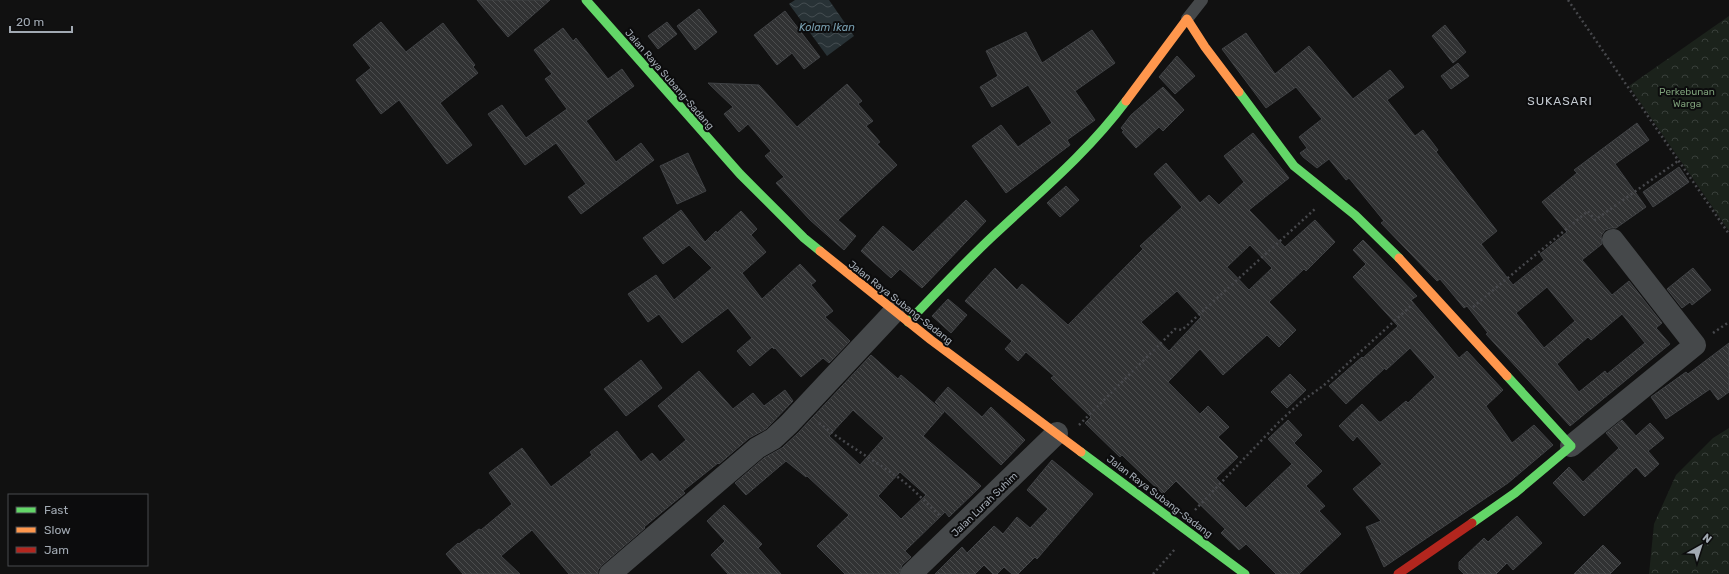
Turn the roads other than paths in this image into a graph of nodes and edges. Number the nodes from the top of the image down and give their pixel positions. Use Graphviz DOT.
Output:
graph roads {
  1 [pos="586,0"];
  2 [pos="1202,0"];
  3 [pos="1187,19"];
  4 [pos="1613,240"];
  5 [pos="901,317"];
  6 [pos="1061,436"];
  7 [pos="1571,446"];
  8 [pos="610,574"];
  9 [pos="911,574"];
  10 [pos="1245,574"];
  11 [pos="1398,574"];
  1 -- 5 [label="street, Jalan Raya Subang-Sadang"];
  2 -- 3 [label="lane"];
  3 -- 5 [label="street"];
  3 -- 7 [label="street"];
  4 -- 7 [label="street"];
  5 -- 6 [label="street, Jalan Raya Subang-Sadang"];
  5 -- 8 [label="street"];
  6 -- 9 [label="street, Jalan Lurah Suhim"];
  6 -- 10 [label="street, Jalan Raya Subang-Sadang"];
  7 -- 11 [label="street"];
}
